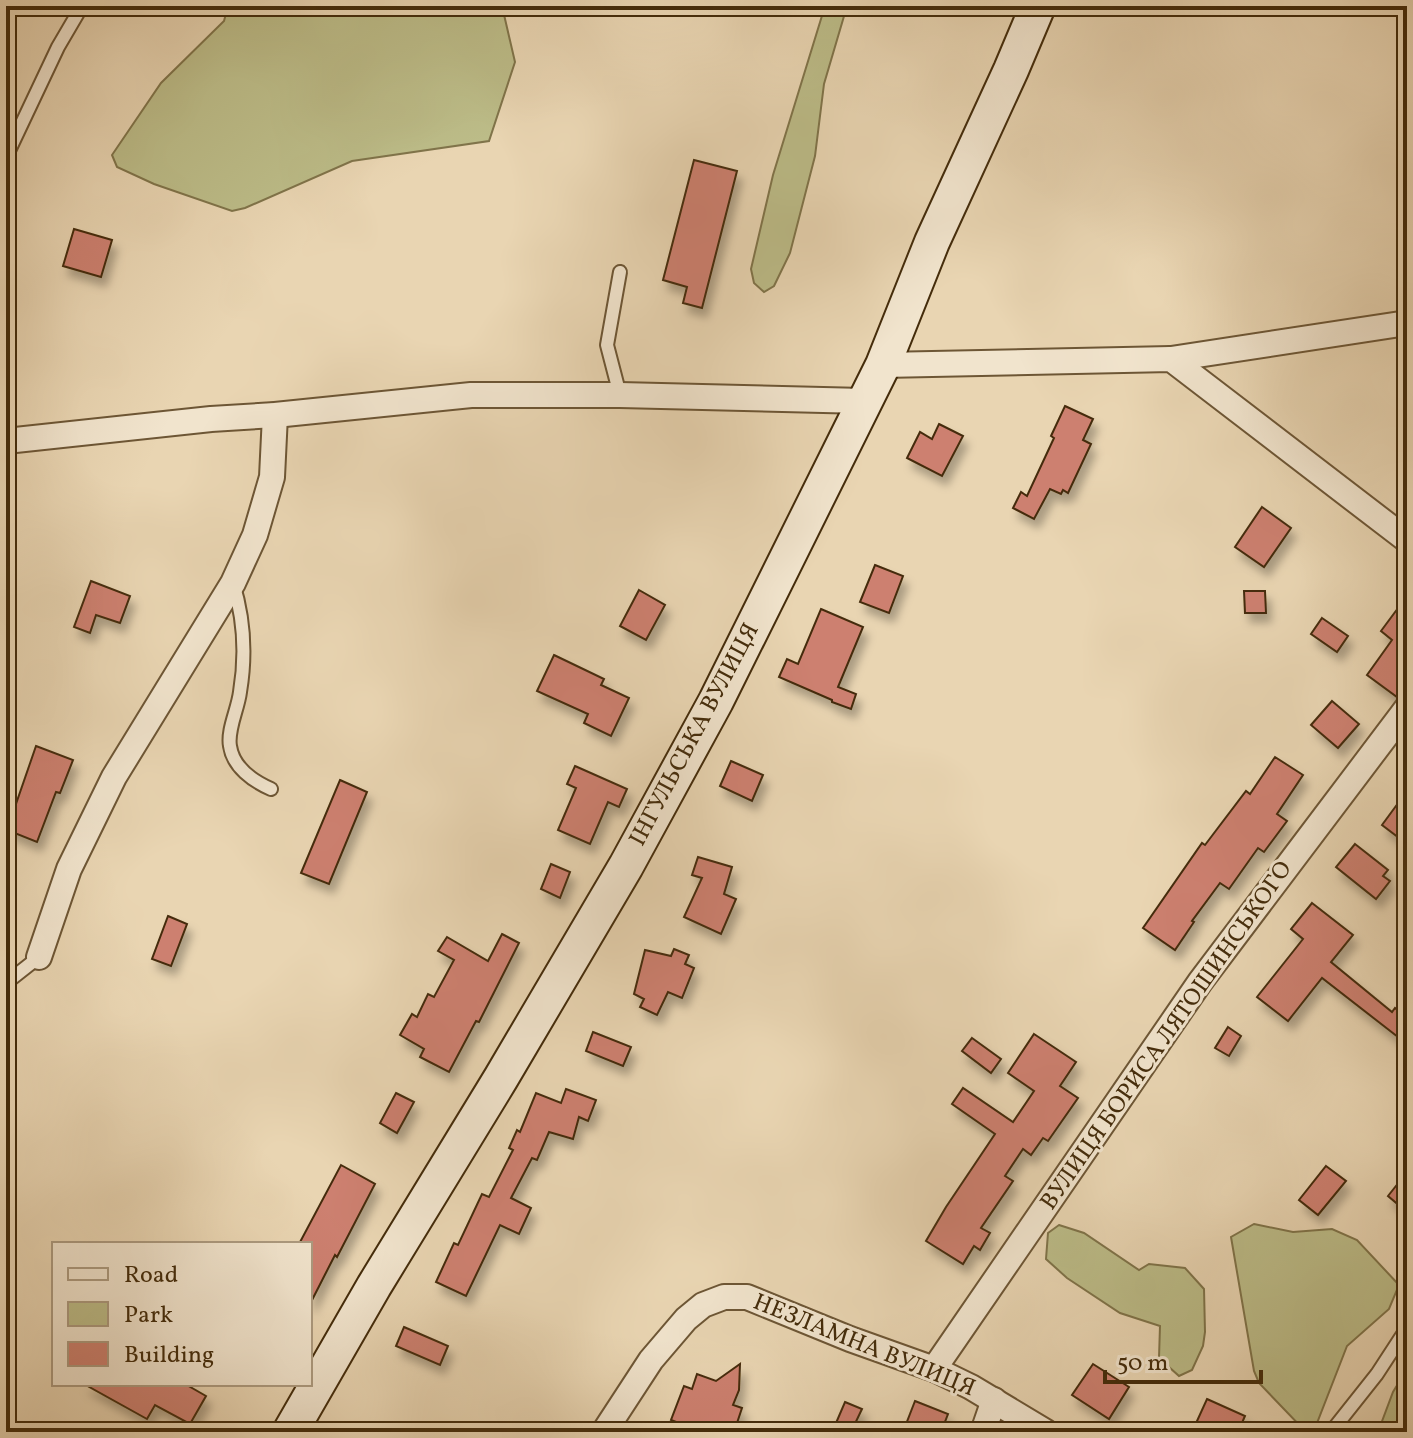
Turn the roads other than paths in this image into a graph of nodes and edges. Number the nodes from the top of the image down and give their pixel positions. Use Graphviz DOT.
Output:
graph roads {
  1 [pos="82,6"];
  2 [pos="1038,6"];
  3 [pos="6,157"];
  4 [pos="620,272"];
  5 [pos="1407,323"];
  6 [pos="1171,359"];
  7 [pos="883,365"];
  8 [pos="620,395"];
  9 [pos="864,401"];
  10 [pos="275,415"];
  11 [pos="6,441"];
  12 [pos="1407,540"];
  13 [pos="233,583"];
  14 [pos="1407,708"];
  15 [pos="271,789"];
  16 [pos="39,957"];
  17 [pos="6,983"];
  18 [pos="1407,1328"];
  19 [pos="934,1369"];
  20 [pos="994,1400"];
  21 [pos="290,1432"];
  22 [pos="604,1432"];
  23 [pos="983,1432"];
  24 [pos="1046,1432"];
  25 [pos="1331,1432"];
  1 -- 3 [label="lane"];
  2 -- 7 [label="street, ІНГУЛЬСЬКА ВУЛИЦЯ"];
  4 -- 8 [label="lane"];
  5 -- 6 [label="street"];
  6 -- 7 [label="street"];
  6 -- 12 [label="street"];
  7 -- 9 [label="street, ІНГУЛЬСЬКА ВУЛИЦЯ"];
  8 -- 9 [label="street"];
  8 -- 10 [label="street"];
  9 -- 21 [label="street, ІНГУЛЬСЬКА ВУЛИЦЯ"];
  10 -- 11 [label="street"];
  10 -- 13 [label="street"];
  13 -- 15 [label="lane"];
  13 -- 16 [label="street"];
  14 -- 19 [label="street, ВУЛИЦЯ БОРИСА ЛЯТОШИНСЬКОГО"];
  16 -- 17 [label="lane"];
  18 -- 25 [label="lane"];
  19 -- 20 [label="street, НЕЗЛАМНА ВУЛИЦЯ"];
  19 -- 22 [label="street, НЕЗЛАМНА ВУЛИЦЯ"];
  20 -- 23 [label="street"];
  20 -- 24 [label="street, НЕЗЛАМНА ВУЛИЦЯ"];
}
